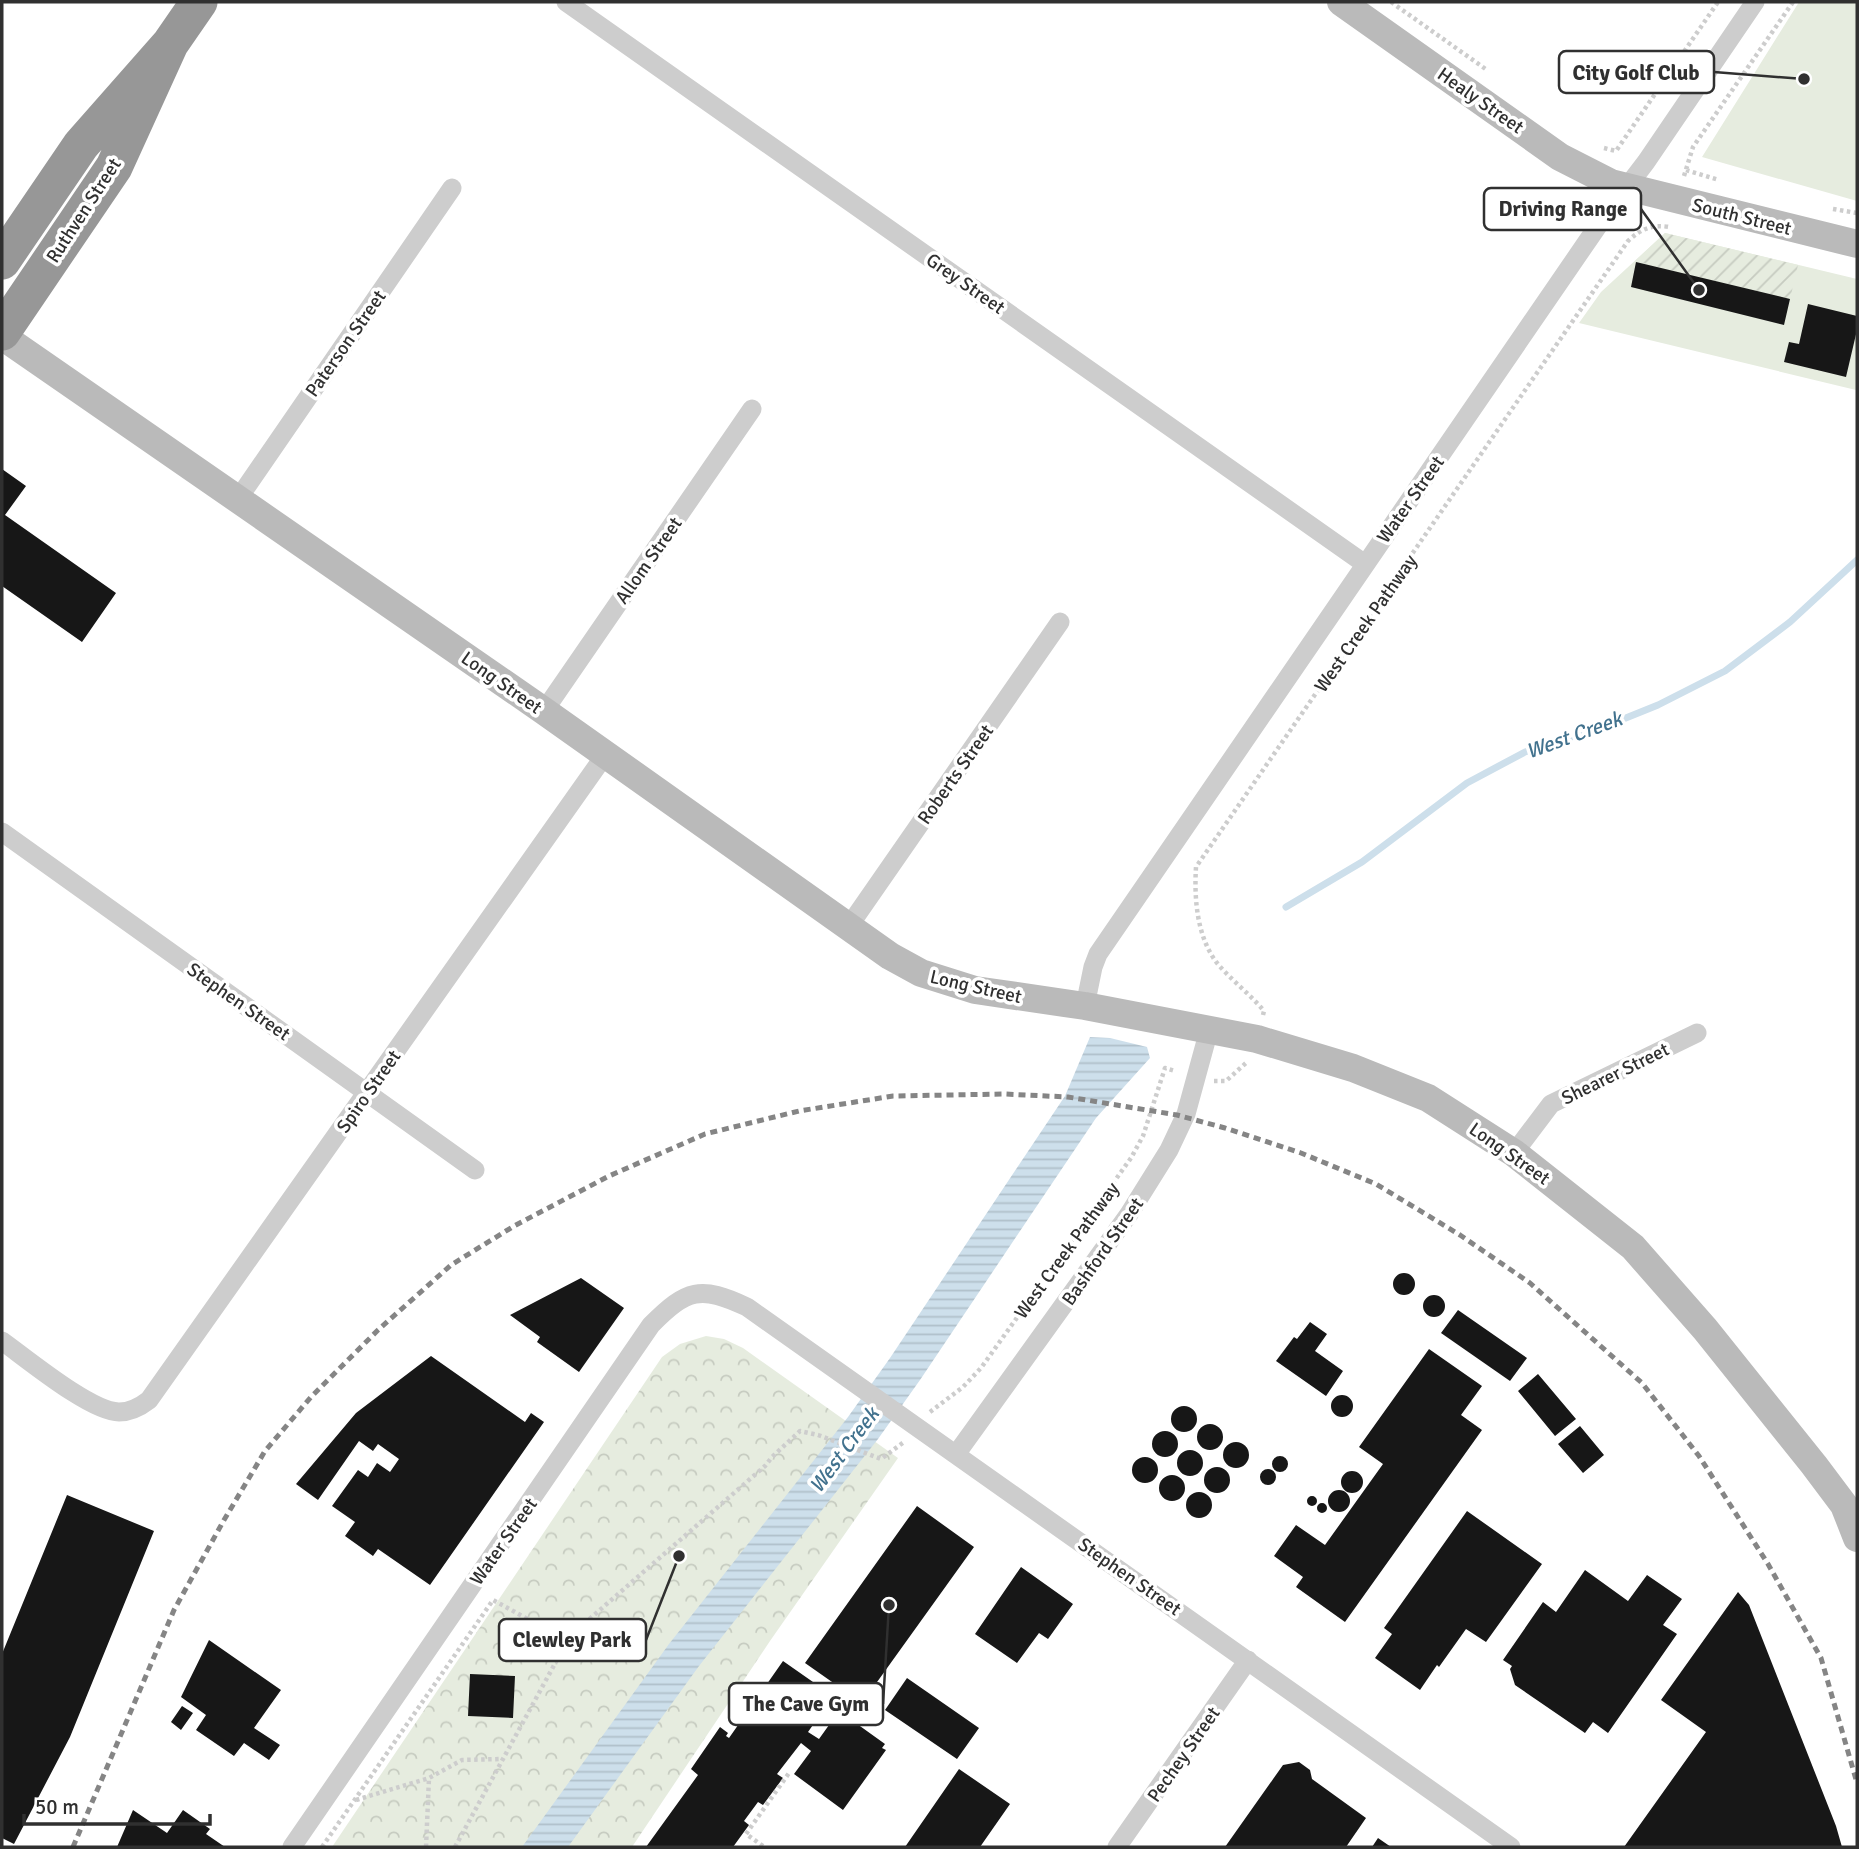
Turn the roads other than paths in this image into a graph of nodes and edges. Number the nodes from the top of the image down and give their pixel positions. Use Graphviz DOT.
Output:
graph roads {
  1 [pos="199,2"];
  2 [pos="566,2"];
  3 [pos="1341,2"];
  4 [pos="1755,2"];
  5 [pos="170,44"];
  6 [pos="1627,187"];
  7 [pos="452,188"];
  8 [pos="1857,244"];
  9 [pos="2,261"];
  10 [pos="2,334"];
  11 [pos="752,409"];
  12 [pos="238,499"];
  13 [pos="1365,564"];
  14 [pos="1060,622"];
  15 [pos="544,711"];
  16 [pos="605,755"];
  17 [pos="2,832"];
  18 [pos="849,926"];
  19 [pos="1085,1006"];
  20 [pos="1209,1030"];
  21 [pos="1697,1033"];
  22 [pos="367,1093"];
  23 [pos="1514,1153"];
  24 [pos="475,1170"];
  25 [pos="747,1307"];
  26 [pos="2,1342"];
  27 [pos="957,1453"];
  28 [pos="1857,1538"];
  29 [pos="1248,1660"];
  30 [pos="292,1847"];
  31 [pos="1117,1847"];
  32 [pos="1511,1847"];
  1 -- 5 [label="highway, Ruthven Street"];
  2 -- 13 [label="street, Grey Street"];
  3 -- 6 [label="street, Healy Street"];
  4 -- 6 [label="street, Water Street"];
  5 -- 9 [label="highway, Ruthven Street"];
  5 -- 10 [label="highway, Ruthven Street"];
  6 -- 8 [label="street, South Street"];
  6 -- 13 [label="street, Water Street"];
  7 -- 12 [label="street, Paterson Street"];
  10 -- 12 [label="street, Long Street"];
  11 -- 15 [label="street, Allom Street"];
  12 -- 15 [label="street, Long Street"];
  13 -- 19 [label="street, Water Street"];
  14 -- 18 [label="street, Roberts Street"];
  15 -- 16 [label="street, Long Street"];
  16 -- 18 [label="street, Long Street"];
  16 -- 22 [label="street, Spiro Street"];
  17 -- 22 [label="street, Stephen Street"];
  18 -- 19 [label="street, Long Street"];
  19 -- 20 [label="street, Long Street"];
  20 -- 23 [label="street, Long Street"];
  20 -- 27 [label="street, Bashford Street"];
  21 -- 23 [label="street, Shearer Street"];
  22 -- 24 [label="street, Stephen Street"];
  22 -- 26 [label="street, Spiro Street"];
  23 -- 28 [label="street, Long Street"];
  25 -- 27 [label="street, Stephen Street"];
  25 -- 30 [label="street, Water Street"];
  27 -- 29 [label="street, Stephen Street"];
  29 -- 31 [label="street, Pechey Street"];
  29 -- 32 [label="street, Stephen Street"];
}
